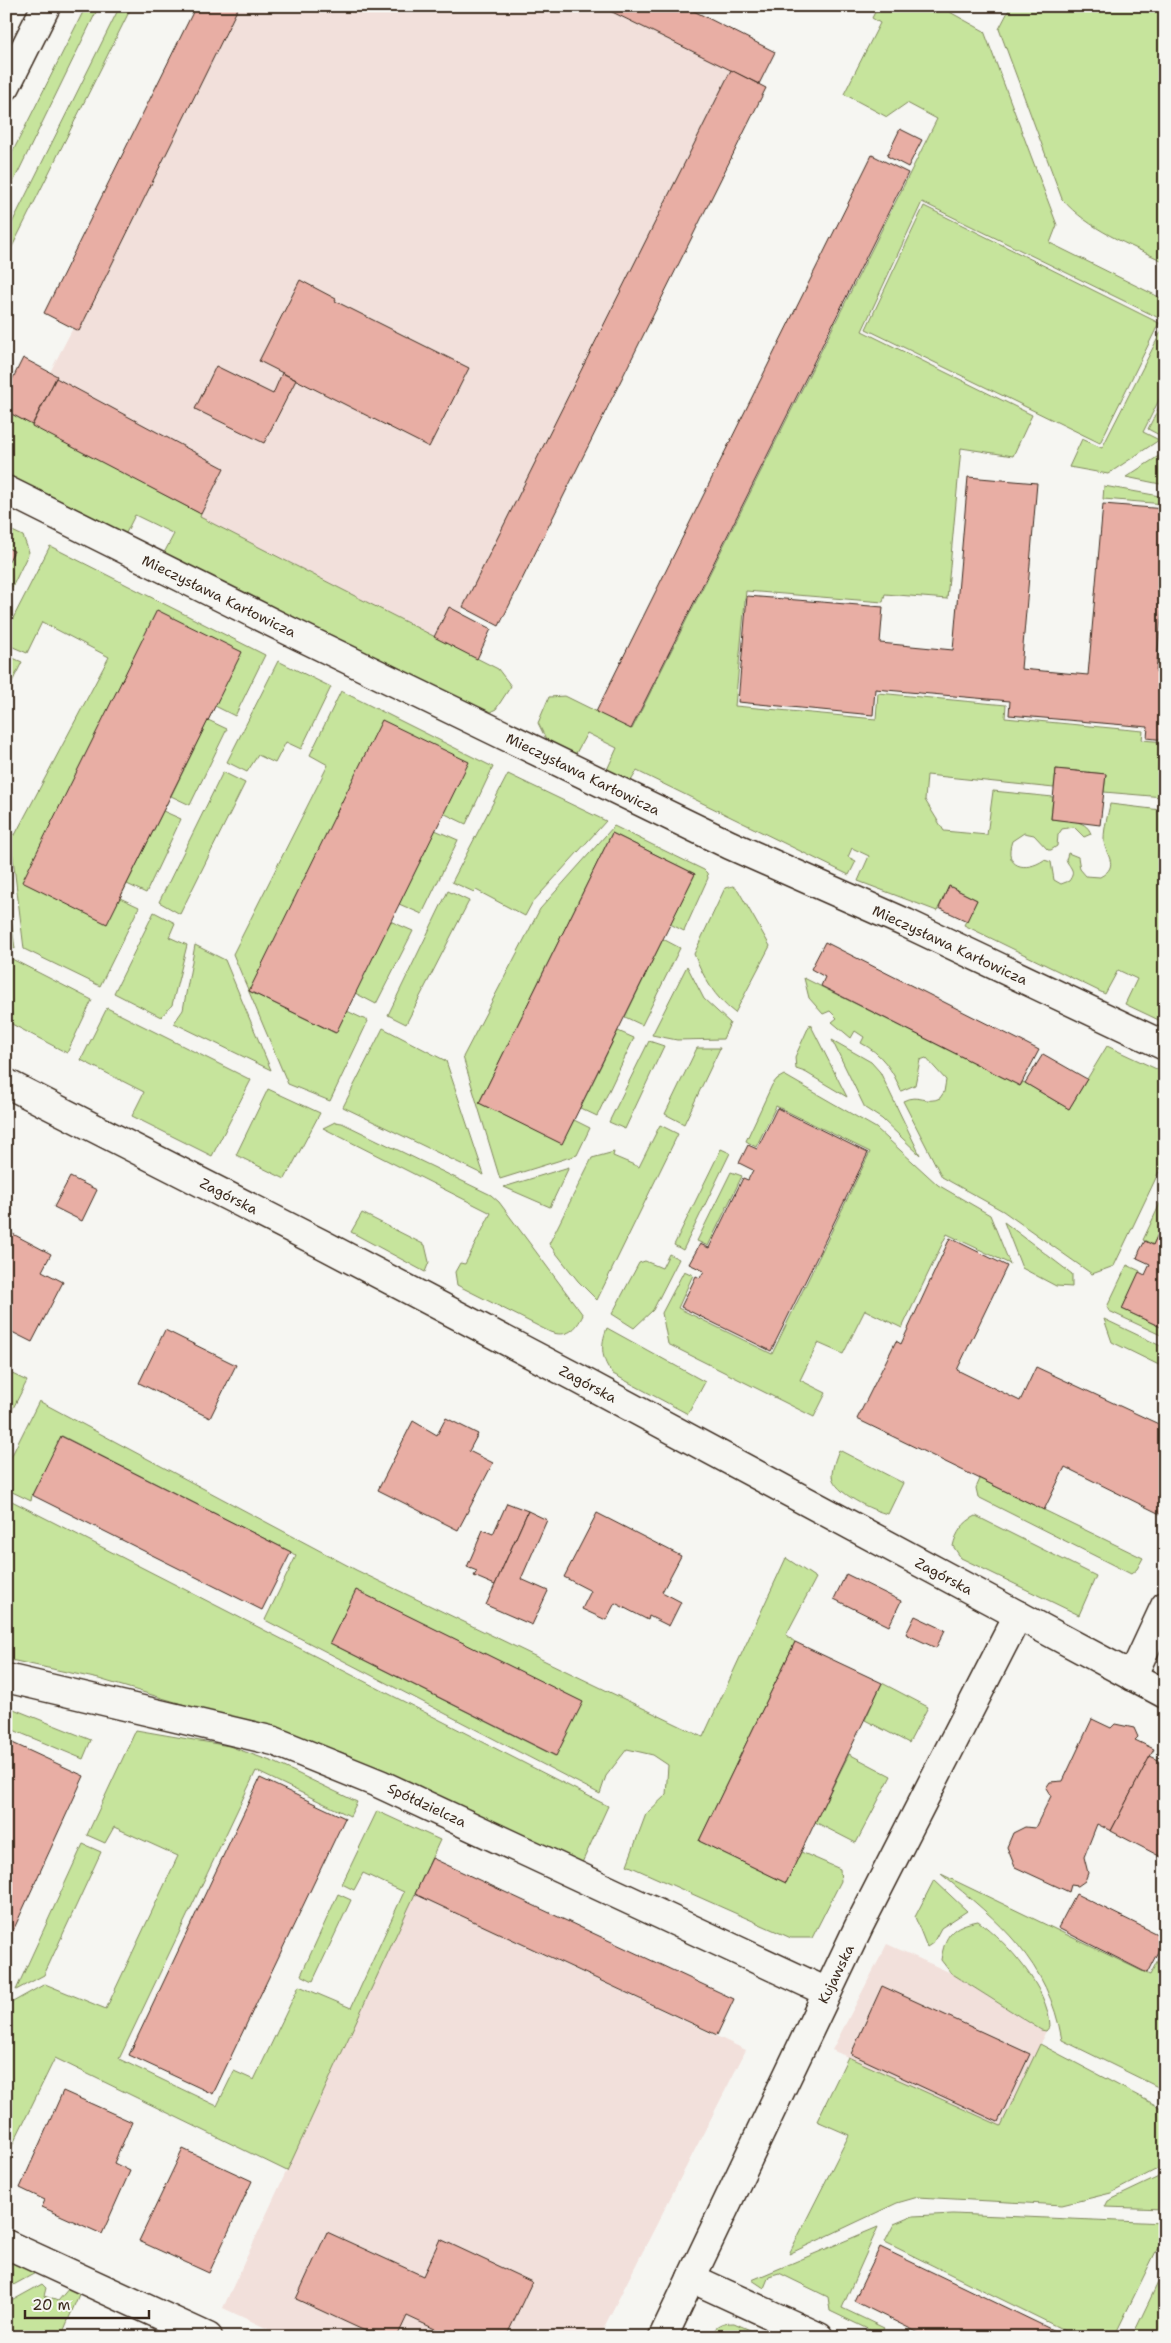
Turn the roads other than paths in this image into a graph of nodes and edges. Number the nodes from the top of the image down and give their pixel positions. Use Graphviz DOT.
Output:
graph roads {
  1 [pos="46,6"];
  2 [pos="6,86"];
  3 [pos="6,490"];
  4 [pos="1165,1046"];
  5 [pos="6,1083"];
  6 [pos="1165,1606"];
  7 [pos="1018,1616"];
  8 [pos="1132,1677"];
  9 [pos="6,1678"];
  10 [pos="1165,1694"];
  11 [pos="827,1992"];
  12 [pos="6,2244"];
  13 [pos="691,2278"];
  14 [pos="208,2337"];
  15 [pos="663,2337"];
  16 [pos="818,2337"];
  1 -- 2 [label="street"];
  3 -- 4 [label="street, Mieczysława Karłowicza"];
  5 -- 7 [label="street, Zagórska"];
  6 -- 8 [label="street"];
  7 -- 8 [label="street, Zagórska"];
  7 -- 11 [label="street, Kujawska"];
  8 -- 10 [label="street, Zagórska"];
  9 -- 11 [label="street, Spółdzielcza"];
  11 -- 13 [label="street, Kujawska"];
  12 -- 14 [label="street"];
  13 -- 15 [label="street, Kujawska"];
  13 -- 16 [label="street"];
}
